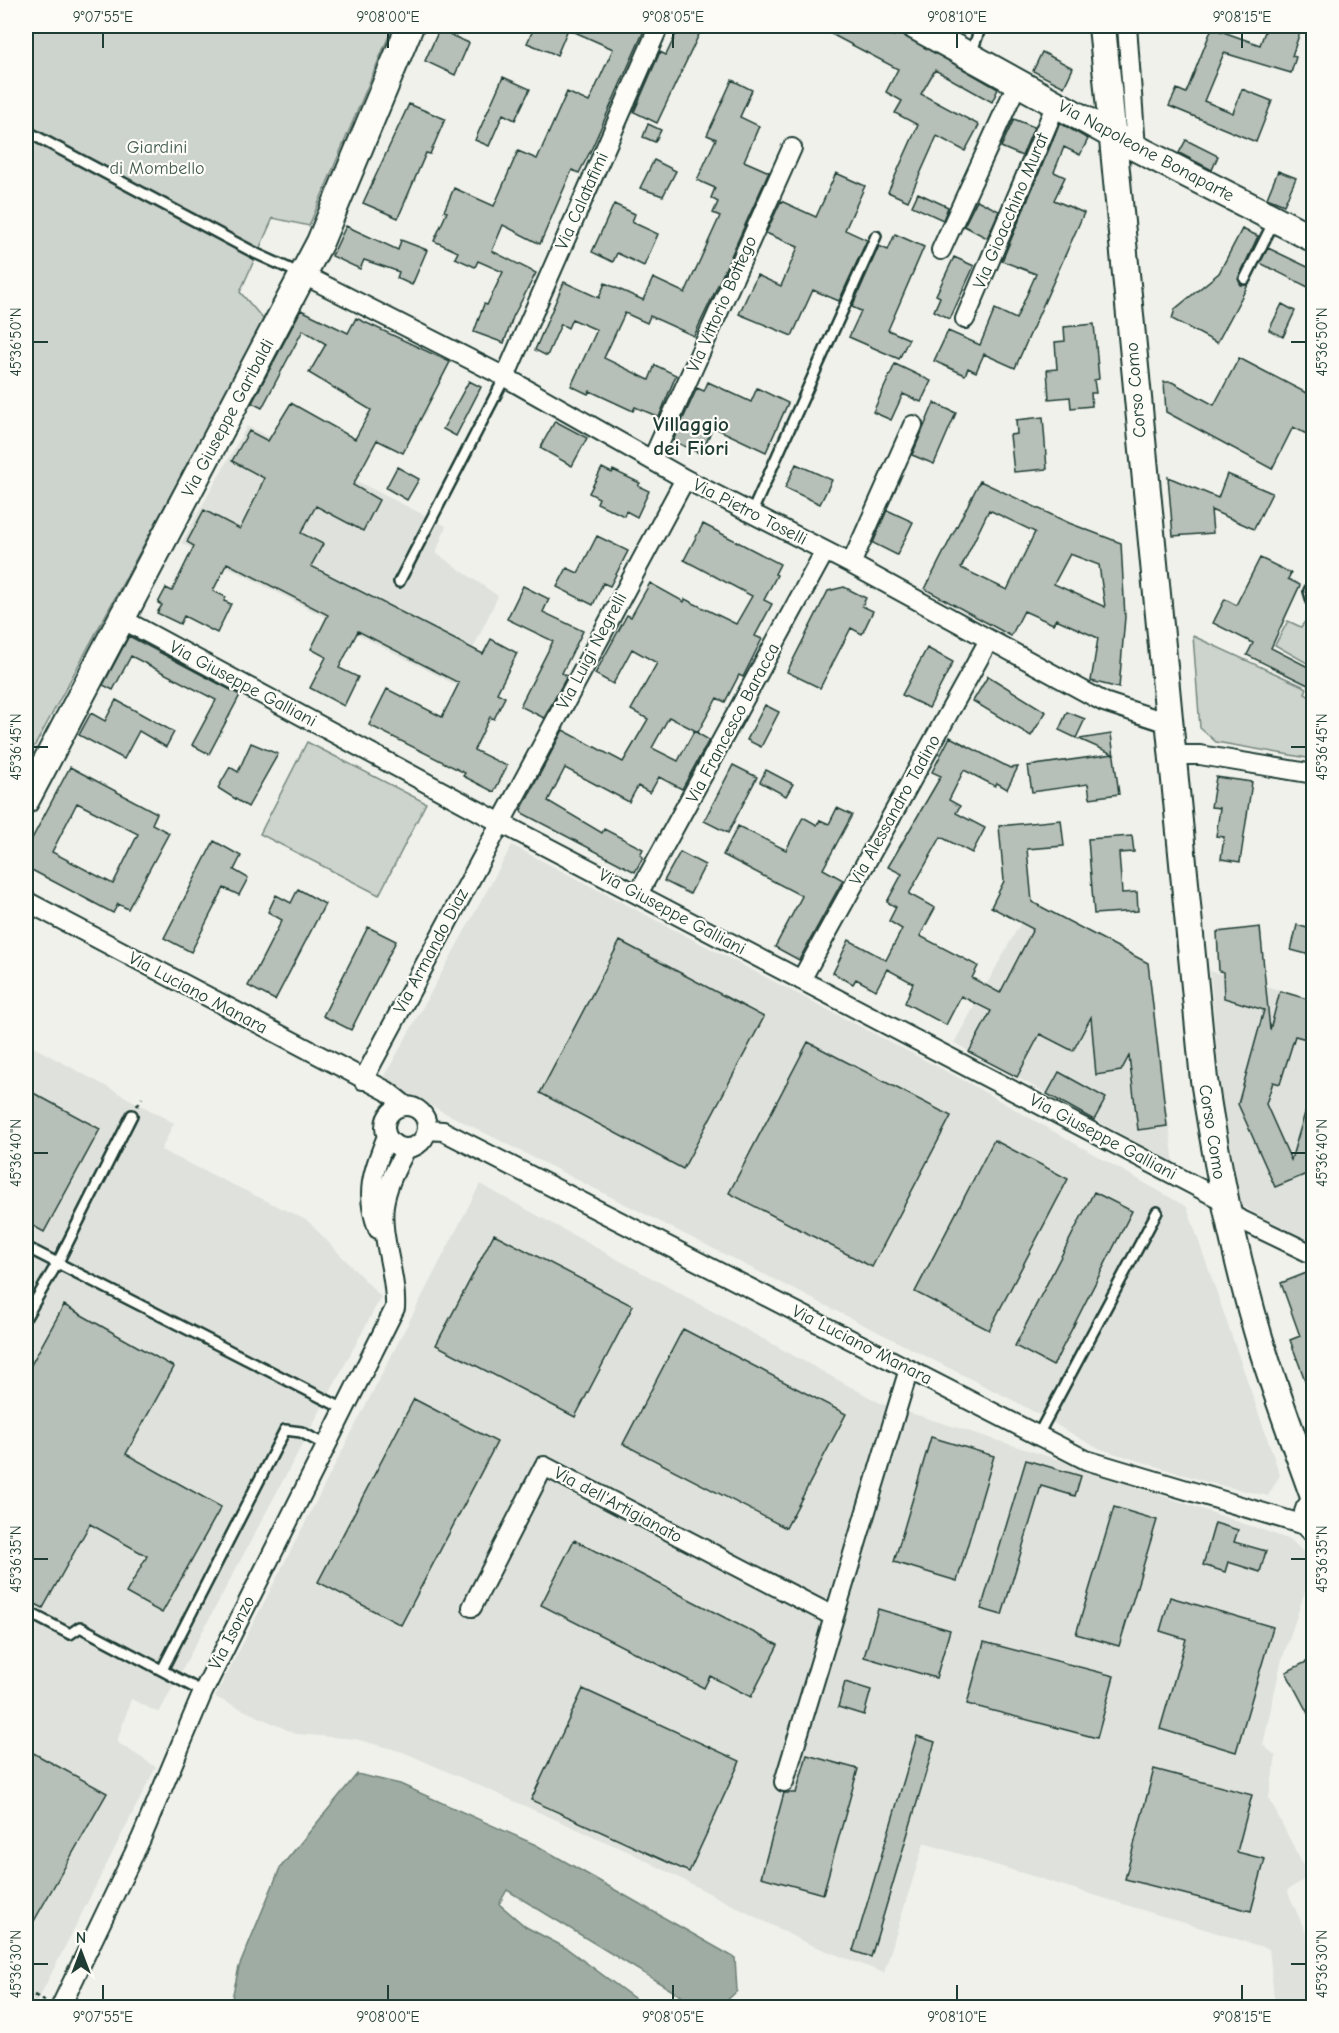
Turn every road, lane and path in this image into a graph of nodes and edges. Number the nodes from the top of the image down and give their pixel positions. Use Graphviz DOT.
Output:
graph roads {
  1 [pos="410,26"];
  2 [pos="659,26"];
  3 [pos="917,26"];
  4 [pos="981,26"];
  5 [pos="1102,26"];
  6 [pos="1127,26"];
  7 [pos="970,56"];
  8 [pos="1018,82"];
  9 [pos="1057,102"];
  10 [pos="26,130"];
  11 [pos="1113,133"];
  12 [pos="792,148"];
  13 [pos="1137,148"];
  14 [pos="1275,219"];
  15 [pos="876,236"];
  16 [pos="1314,239"];
  17 [pos="941,250"];
  18 [pos="304,275"];
  19 [pos="1245,279"];
  20 [pos="965,319"];
  21 [pos="505,377"];
  22 [pos="913,425"];
  23 [pos="652,460"];
  24 [pos="685,479"];
  25 [pos="752,512"];
  26 [pos="825,551"];
  27 [pos="851,564"];
  28 [pos="399,582"];
  29 [pos="1314,582"];
  30 [pos="1314,608"];
  31 [pos="122,619"];
  32 [pos="988,640"];
  33 [pos="1168,723"];
  34 [pos="1171,755"];
  35 [pos="1314,774"];
  36 [pos="26,800"];
  37 [pos="499,822"];
  38 [pos="638,894"];
  39 [pos="26,901"];
  40 [pos="801,980"];
  41 [pos="367,1082"];
  42 [pos="406,1106"];
  43 [pos="132,1115"];
  44 [pos="387,1127"];
  45 [pos="427,1130"];
  46 [pos="406,1149"];
  47 [pos="1226,1207"];
  48 [pos="1157,1212"];
  49 [pos="26,1246"];
  50 [pos="1314,1255"];
  51 [pos="389,1259"];
  52 [pos="58,1262"];
  53 [pos="26,1317"];
  54 [pos="909,1369"];
  55 [pos="344,1409"];
  56 [pos="1038,1435"];
  57 [pos="327,1446"];
  58 [pos="1314,1497"];
  59 [pos="1313,1520"];
  60 [pos="472,1606"];
  61 [pos="26,1611"];
  62 [pos="832,1617"];
  63 [pos="162,1670"];
  64 [pos="203,1692"];
  65 [pos="784,1782"];
  66 [pos="26,1991"];
  67 [pos="54,2005"];
  1 -- 18 [label="main road, Via Giuseppe Garibaldi"];
  2 -- 21 [label="street, Via Calatafimi"];
  3 -- 7 [label="main road, Via Napoleone Bonaparte"];
  4 -- 7 [label="lane"];
  5 -- 11 [label="main road, Corso Como"];
  6 -- 13 [label="street"];
  7 -- 8 [label="main road, Via Napoleone Bonaparte"];
  8 -- 9 [label="main road, Via Napoleone Bonaparte"];
  8 -- 17 [label="street"];
  9 -- 11 [label="main road, Via Napoleone Bonaparte"];
  9 -- 20 [label="street, Via Gioacchino Murat"];
  10 -- 18 [label="lane"];
  11 -- 13 [label="main road, Via Napoleone Bonaparte"];
  11 -- 33 [label="main road, Corso Como"];
  12 -- 23 [label="street, Via Vittorio Bottego"];
  13 -- 14 [label="main road, Via Napoleone Bonaparte"];
  14 -- 16 [label="main road, Via Napoleone Bonaparte"];
  14 -- 19 [label="lane"];
  15 -- 25 [label="lane"];
  18 -- 21 [label="street, Via Pietro Toselli"];
  18 -- 31 [label="main road, Via Giuseppe Garibaldi"];
  21 -- 23 [label="street, Via Pietro Toselli"];
  21 -- 28 [label="lane"];
  22 -- 27 [label="street"];
  23 -- 24 [label="street, Via Pietro Toselli"];
  24 -- 25 [label="street, Via Pietro Toselli"];
  24 -- 37 [label="street, Via Luigi Negrelli"];
  25 -- 26 [label="street, Via Pietro Toselli"];
  26 -- 27 [label="street, Via Pietro Toselli"];
  26 -- 38 [label="street, Via Francesco Baracca"];
  27 -- 32 [label="street, Via Pietro Toselli"];
  29 -- 30 [label="lane"];
  31 -- 36 [label="main road, Via Giuseppe Garibaldi"];
  31 -- 37 [label="street, Via Giuseppe Galliani"];
  32 -- 33 [label="street, Via Pietro Toselli"];
  32 -- 40 [label="street, Via Alessandro Tadino"];
  33 -- 34 [label="main road, Corso Como"];
  34 -- 35 [label="street"];
  34 -- 47 [label="main road, Corso Como"];
  37 -- 38 [label="street, Via Giuseppe Galliani"];
  37 -- 41 [label="street, Via Armando Diaz"];
  38 -- 40 [label="street, Via Giuseppe Galliani"];
  39 -- 41 [label="street, Via Luciano Manara"];
  40 -- 47 [label="street, Via Giuseppe Galliani"];
  41 -- 42 [label="street, Via Luciano Manara"];
  41 -- 44 [label="street"];
  42 -- 44 [label="street"];
  42 -- 45 [label="street"];
  43 -- 52 [label="lane"];
  44 -- 46 [label="street"];
  44 -- 51 [label="street, Via Isonzo"];
  45 -- 46 [label="street"];
  45 -- 54 [label="street, Via Luciano Manara"];
  46 -- 51 [label="street, Via Isonzo"];
  47 -- 50 [label="street, Via Giuseppe Galliani"];
  47 -- 58 [label="main road, Corso Como"];
  48 -- 56 [label="lane"];
  49 -- 52 [label="lane"];
  51 -- 55 [label="street, Via Isonzo"];
  52 -- 53 [label="lane"];
  52 -- 55 [label="lane"];
  54 -- 56 [label="street, Via Luciano Manara"];
  54 -- 62 [label="street"];
  55 -- 57 [label="street, Via Isonzo"];
  56 -- 59 [label="street, Via Luciano Manara"];
  57 -- 63 [label="lane"];
  57 -- 64 [label="street, Via Isonzo"];
  60 -- 62 [label="street, Via dell'Artigianato"];
  61 -- 63 [label="lane"];
  62 -- 65 [label="street"];
  63 -- 64 [label="lane"];
  64 -- 67 [label="street, Via Isonzo"];
  66 -- 67 [label="path"];
}
